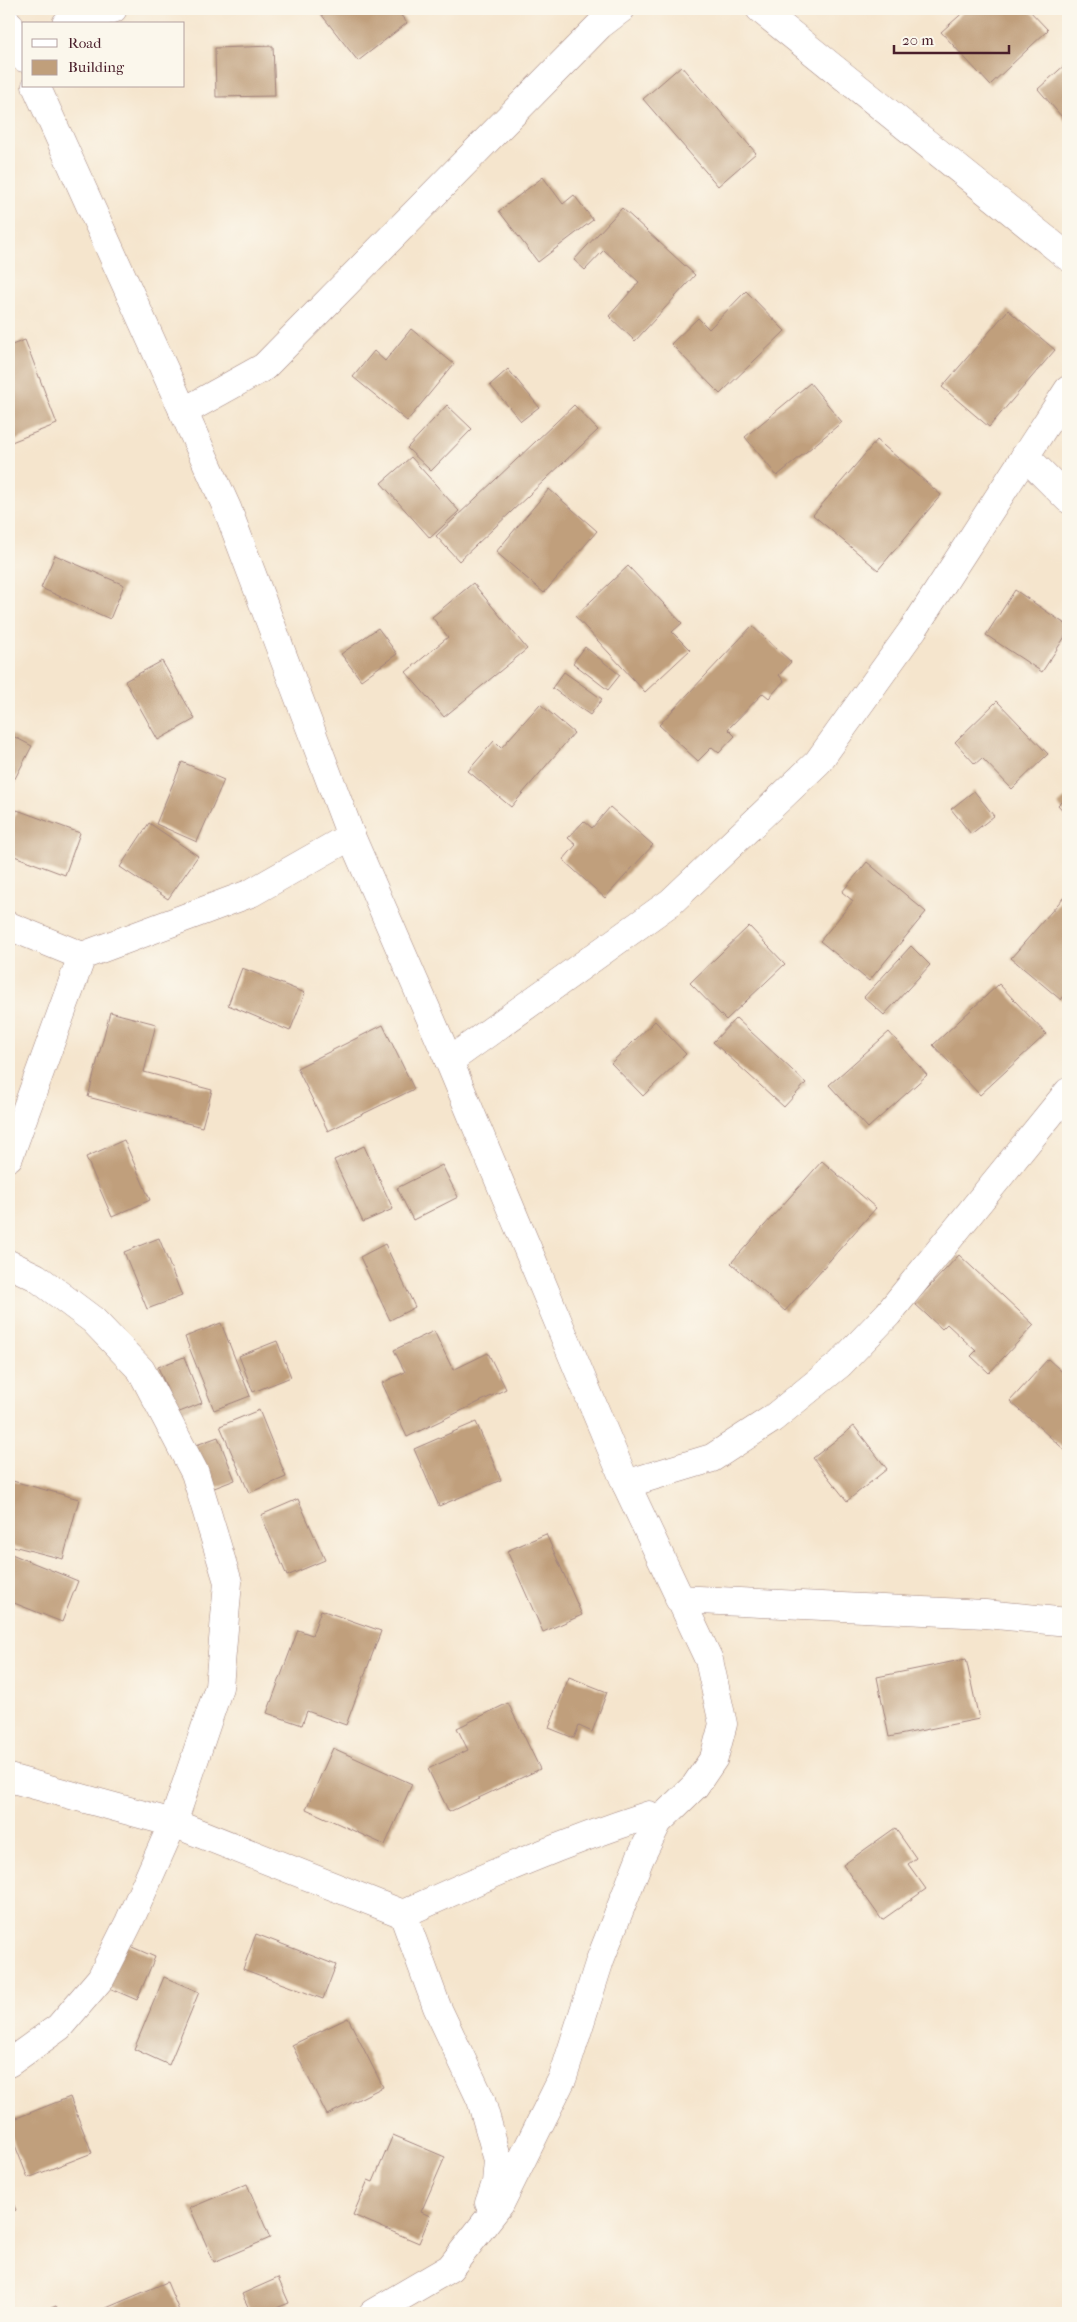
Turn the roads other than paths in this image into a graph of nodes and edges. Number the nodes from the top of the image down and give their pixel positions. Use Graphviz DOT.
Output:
graph roads {
  1 [pos="113,9"];
  2 [pos="620,9"];
  3 [pos="760,9"];
  4 [pos="72,22"];
  5 [pos="37,88"];
  6 [pos="1068,257"];
  7 [pos="1068,390"];
  8 [pos="183,412"];
  9 [pos="1025,456"];
  10 [pos="1068,499"];
  11 [pos="351,836"];
  12 [pos="9,926"];
  13 [pos="82,956"];
  14 [pos="449,1061"];
  15 [pos="1068,1092"];
  16 [pos="9,1157"];
  17 [pos="9,1264"];
  18 [pos="626,1484"];
  19 [pos="679,1599"];
  20 [pos="1068,1622"];
  21 [pos="9,1778"];
  22 [pos="658,1822"];
  23 [pos="173,1823"];
  24 [pos="403,1914"];
  25 [pos="9,2063"];
  26 [pos="477,2234"];
  27 [pos="373,2313"];
  1 -- 4 [label="street"];
  2 -- 8 [label="street"];
  3 -- 6 [label="street"];
  5 -- 8 [label="street"];
  7 -- 9 [label="street"];
  8 -- 11 [label="street"];
  9 -- 10 [label="street"];
  9 -- 14 [label="street"];
  11 -- 13 [label="street"];
  11 -- 14 [label="street"];
  12 -- 13 [label="street"];
  13 -- 16 [label="street"];
  14 -- 18 [label="street"];
  15 -- 18 [label="street"];
  17 -- 23 [label="street"];
  18 -- 19 [label="street"];
  19 -- 20 [label="street"];
  19 -- 22 [label="street"];
  21 -- 23 [label="street"];
  22 -- 24 [label="street"];
  22 -- 26 [label="street"];
  23 -- 24 [label="street"];
  23 -- 25 [label="street"];
  24 -- 26 [label="street"];
  26 -- 27 [label="street"];
}
